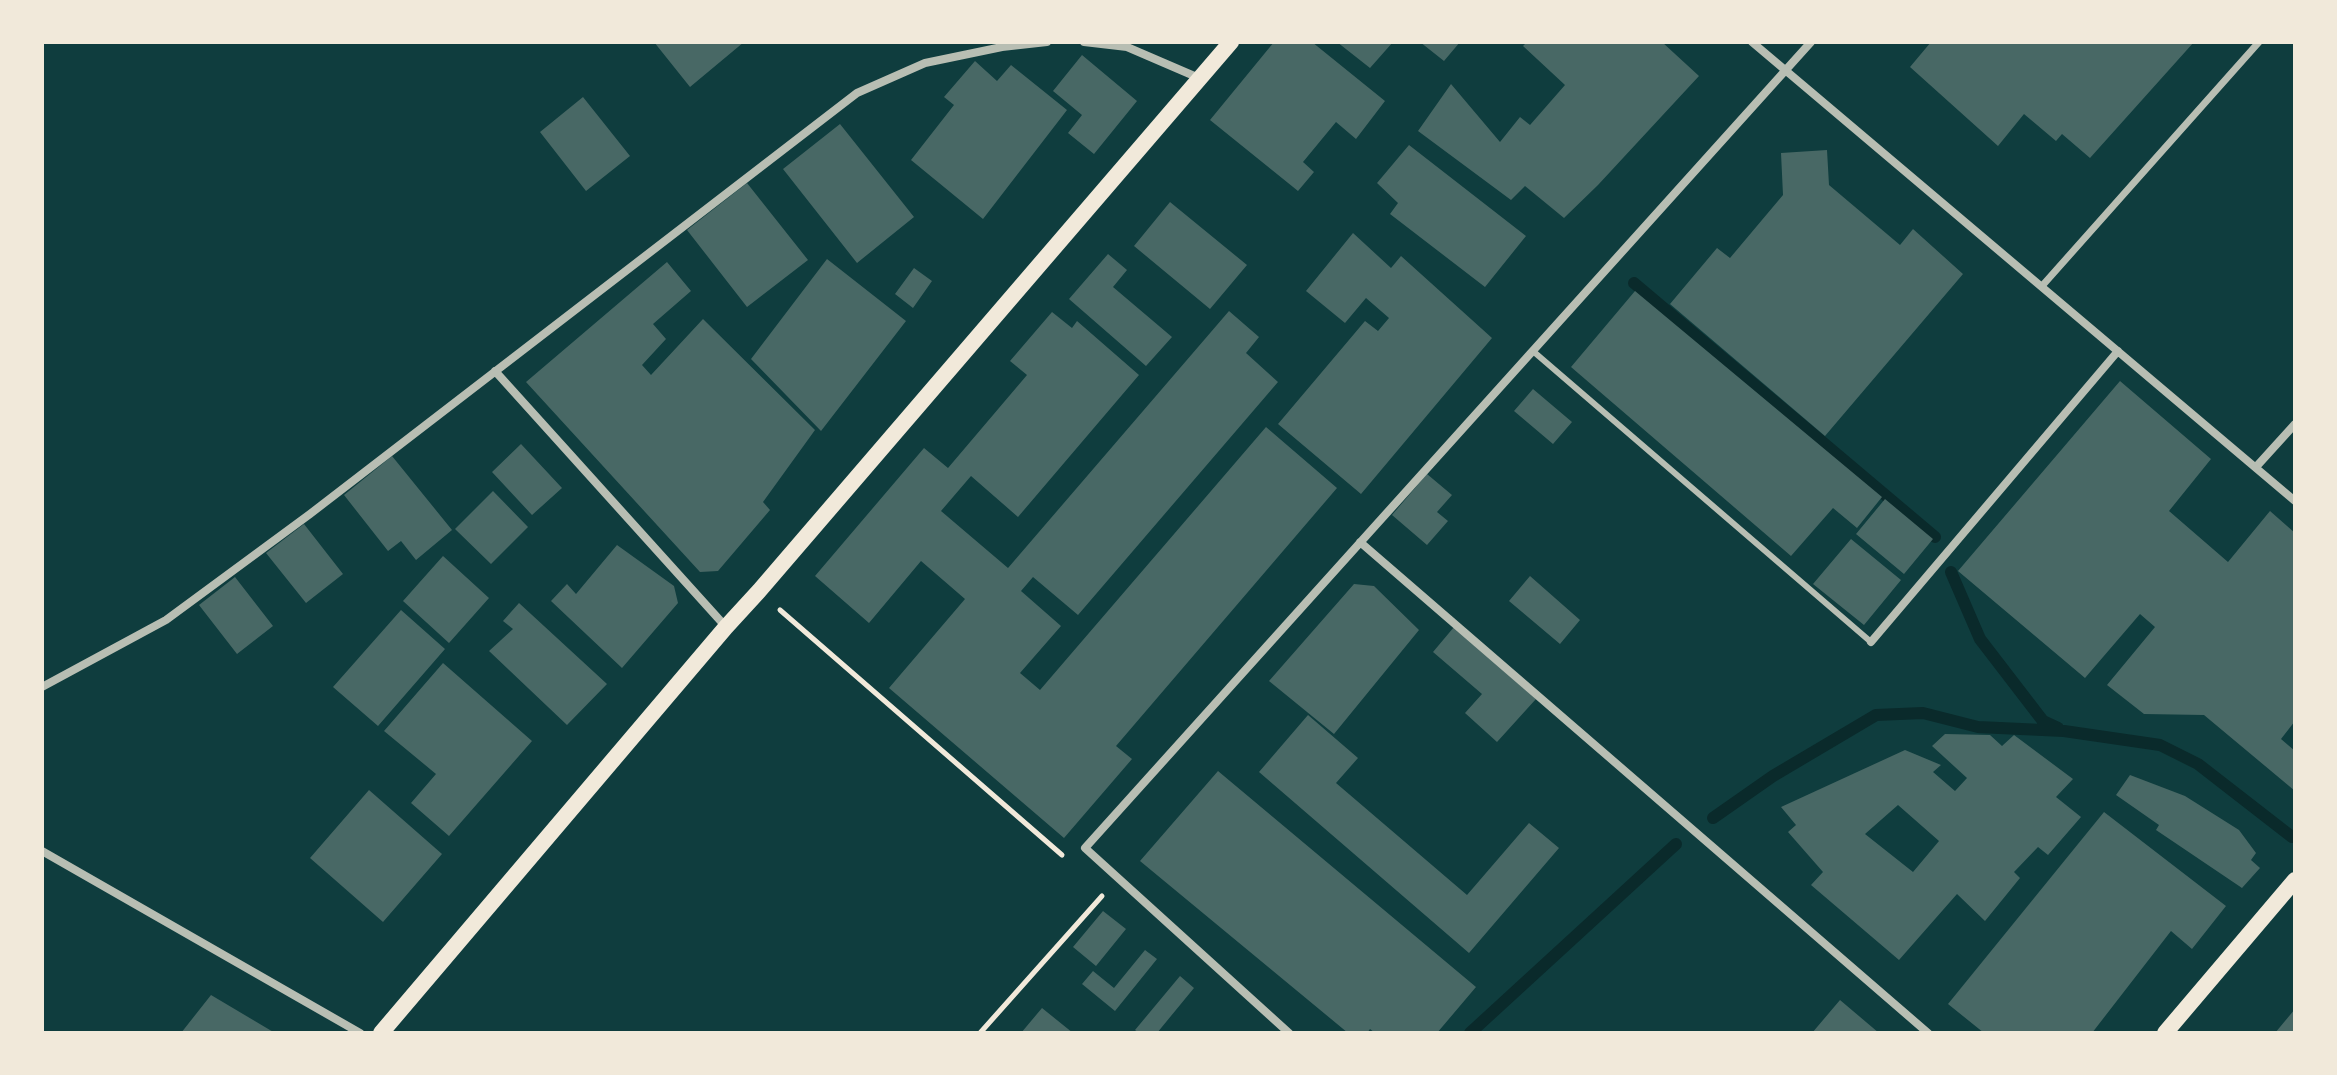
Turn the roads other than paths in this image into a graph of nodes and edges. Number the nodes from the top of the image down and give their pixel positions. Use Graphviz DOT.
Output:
graph roads {
  1 [pos="1047,42"];
  2 [pos="1084,42"];
  3 [pos="1231,42"];
  4 [pos="1752,42"];
  5 [pos="1811,42"];
  6 [pos="2259,42"];
  7 [pos="1786,70"];
  8 [pos="1199,78"];
  9 [pos="2042,286"];
  10 [pos="2118,351"];
  11 [pos="1534,352"];
  12 [pos="495,371"];
  13 [pos="2295,424"];
  14 [pos="2256,467"];
  15 [pos="2295,501"];
  16 [pos="1360,542"];
  17 [pos="726,627"];
  18 [pos="1871,642"];
  19 [pos="42,687"];
  20 [pos="42,851"];
  21 [pos="2295,880"];
  22 [pos="360,1033"];
  23 [pos="381,1033"];
  24 [pos="1289,1033"];
  25 [pos="1928,1033"];
  26 [pos="2165,1033"];
  1 -- 12 [label="street"];
  2 -- 8 [label="street"];
  3 -- 8 [label="main road"];
  4 -- 7 [label="street"];
  5 -- 7 [label="street"];
  6 -- 9 [label="street"];
  7 -- 9 [label="street"];
  7 -- 11 [label="street"];
  8 -- 17 [label="main road"];
  9 -- 10 [label="street"];
  10 -- 14 [label="street"];
  10 -- 18 [label="street"];
  11 -- 16 [label="street"];
  11 -- 18 [label="lane"];
  12 -- 17 [label="street"];
  12 -- 19 [label="street"];
  13 -- 14 [label="street"];
  14 -- 15 [label="street"];
  16 -- 24 [label="street"];
  16 -- 25 [label="street"];
  17 -- 23 [label="main road"];
  20 -- 22 [label="street"];
  21 -- 26 [label="main road"];
}
